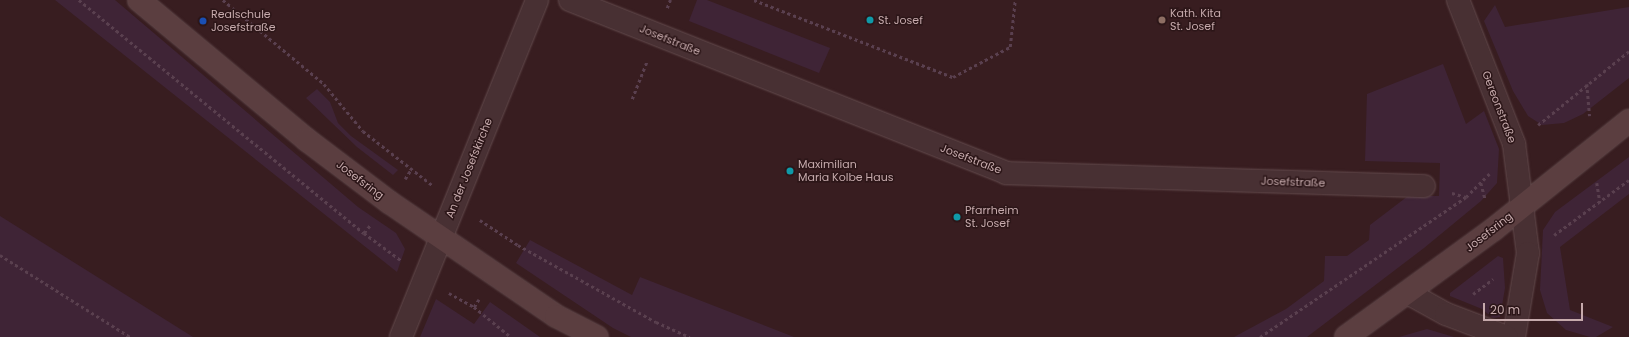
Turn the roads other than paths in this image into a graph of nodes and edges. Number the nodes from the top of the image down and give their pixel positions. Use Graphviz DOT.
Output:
graph roads {
  1 [pos="139,0"];
  2 [pos="537,0"];
  3 [pos="570,0"];
  4 [pos="1458,0"];
  5 [pos="1629,121"];
  6 [pos="1424,186"];
  7 [pos="1523,205"];
  8 [pos="440,239"];
  9 [pos="1408,293"];
  10 [pos="401,337"];
  11 [pos="597,337"];
  12 [pos="1346,337"];
  13 [pos="1507,337"];
  14 [pos="1514,337"];
  1 -- 8 [label="main road, Josefsring"];
  2 -- 8 [label="street, An der Josefskirche"];
  3 -- 6 [label="street, Josefstraße"];
  4 -- 7 [label="street, Gereonstraße"];
  5 -- 7 [label="main road, Josefsring"];
  7 -- 9 [label="main road, Josefsring"];
  7 -- 14 [label="street, Gereonstraße"];
  8 -- 10 [label="street, An der Josefskirche"];
  8 -- 11 [label="main road, Josefsring"];
  9 -- 12 [label="main road, Josefsring"];
  9 -- 13 [label="street"];
}
